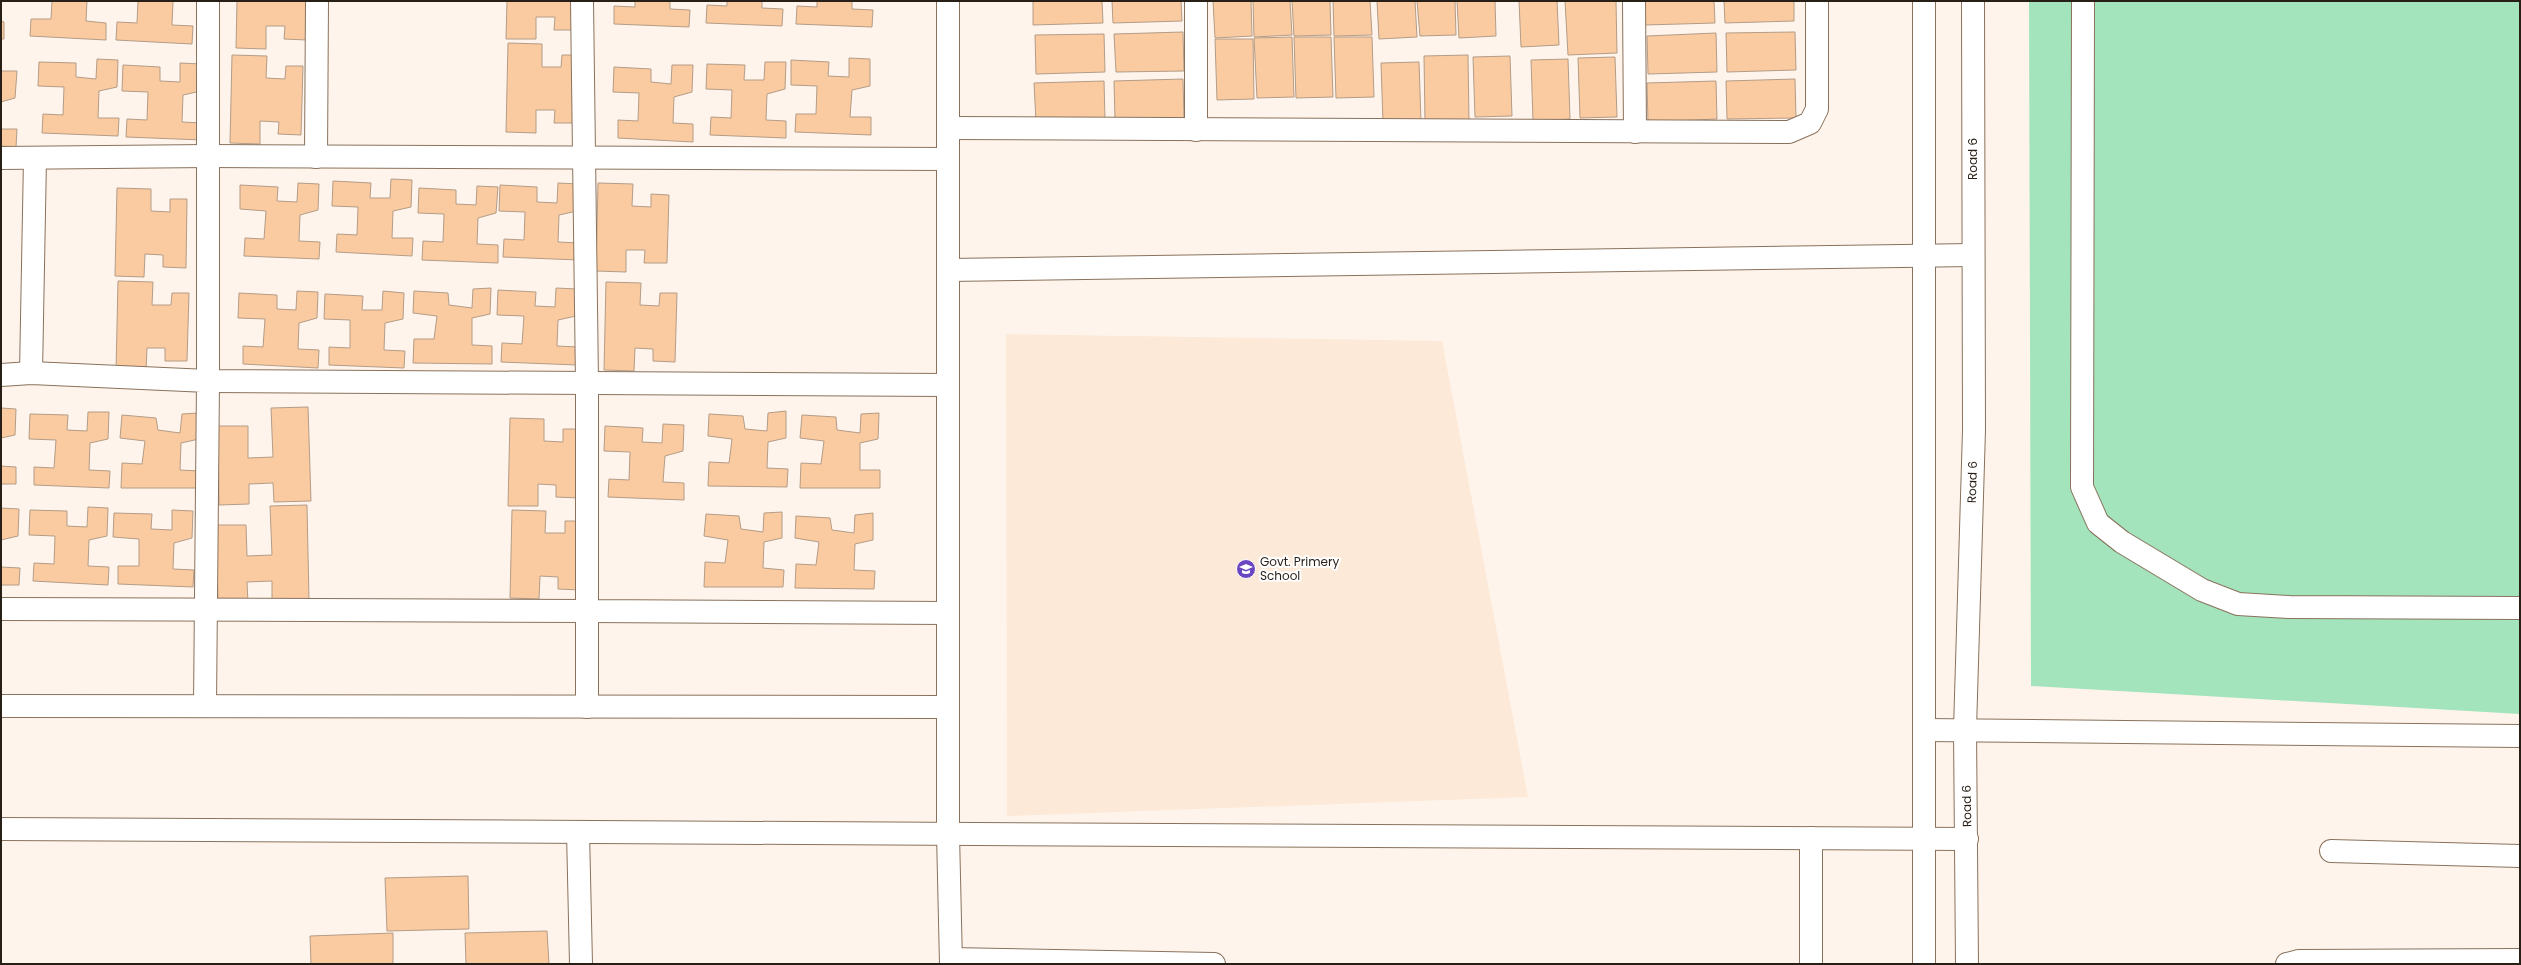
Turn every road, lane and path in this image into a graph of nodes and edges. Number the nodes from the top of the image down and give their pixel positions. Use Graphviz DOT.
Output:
graph roads {
  1 [pos="208,1"];
  2 [pos="317,1"];
  3 [pos="582,1"];
  4 [pos="948,1"];
  5 [pos="1196,1"];
  6 [pos="1634,1"];
  7 [pos="1817,1"];
  8 [pos="1924,1"];
  9 [pos="1973,1"];
  10 [pos="2084,1"];
  11 [pos="948,128"];
  12 [pos="1196,130"];
  13 [pos="1635,132"];
  14 [pos="208,156"];
  15 [pos="316,157"];
  16 [pos="1,158"];
  17 [pos="35,158"];
  18 [pos="584,158"];
  19 [pos="948,160"];
  20 [pos="1973,255"];
  21 [pos="1925,256"];
  22 [pos="948,270"];
  23 [pos="31,373"];
  24 [pos="1,374"];
  25 [pos="208,381"];
  26 [pos="587,383"];
  27 [pos="948,385"];
  28 [pos="1,608"];
  29 [pos="2520,608"];
  30 [pos="207,610"];
  31 [pos="587,611"];
  32 [pos="948,613"];
  33 [pos="1,706"];
  34 [pos="205,706"];
  35 [pos="587,707"];
  36 [pos="948,707"];
  37 [pos="1965,729"];
  38 [pos="1924,730"];
  39 [pos="2520,736"];
  40 [pos="1,829"];
  41 [pos="578,832"];
  42 [pos="948,834"];
  43 [pos="1811,838"];
  44 [pos="1924,838"];
  45 [pos="1967,839"];
  46 [pos="2331,851"];
  47 [pos="2520,856"];
  48 [pos="2520,960"];
  49 [pos="951,961"];
  50 [pos="1145,963"];
  51 [pos="581,964"];
  52 [pos="1214,964"];
  53 [pos="1811,964"];
  54 [pos="1924,964"];
  55 [pos="1968,964"];
  56 [pos="2287,964"];
  1 -- 14 [label="street"];
  2 -- 15 [label="street"];
  3 -- 18 [label="street"];
  4 -- 11 [label="street"];
  5 -- 12 [label="street"];
  6 -- 13 [label="street"];
  7 -- 13 [label="street"];
  8 -- 21 [label="street"];
  9 -- 20 [label="street, Road 6"];
  10 -- 29 [label="street"];
  11 -- 12 [label="street"];
  11 -- 19 [label="street"];
  12 -- 13 [label="street"];
  14 -- 15 [label="street"];
  14 -- 17 [label="street"];
  14 -- 25 [label="street"];
  15 -- 18 [label="street"];
  16 -- 17 [label="street"];
  17 -- 23 [label="street"];
  18 -- 19 [label="street"];
  18 -- 26 [label="street"];
  19 -- 22 [label="street"];
  20 -- 21 [label="street"];
  20 -- 37 [label="street, Road 6"];
  21 -- 22 [label="street"];
  21 -- 38 [label="street"];
  22 -- 27 [label="street"];
  23 -- 24 [label="street"];
  23 -- 25 [label="street"];
  25 -- 26 [label="street"];
  25 -- 30 [label="street"];
  26 -- 27 [label="street"];
  26 -- 31 [label="street"];
  27 -- 32 [label="street"];
  28 -- 30 [label="street"];
  30 -- 31 [label="street"];
  30 -- 34 [label="street"];
  31 -- 32 [label="street"];
  31 -- 35 [label="street"];
  32 -- 36 [label="street"];
  33 -- 34 [label="street"];
  34 -- 35 [label="street"];
  35 -- 36 [label="street"];
  36 -- 42 [label="street"];
  37 -- 38 [label="street"];
  37 -- 39 [label="street"];
  37 -- 45 [label="street, Road 6"];
  38 -- 44 [label="street"];
  40 -- 41 [label="street"];
  41 -- 42 [label="street"];
  41 -- 51 [label="street"];
  42 -- 43 [label="street"];
  42 -- 49 [label="street"];
  43 -- 44 [label="street"];
  43 -- 53 [label="street"];
  44 -- 45 [label="street"];
  44 -- 54 [label="street"];
  45 -- 55 [label="street, Road 6"];
  46 -- 47 [label="street"];
  48 -- 56 [label="street"];
  49 -- 50 [label="street"];
  50 -- 52 [label="street"];
}
